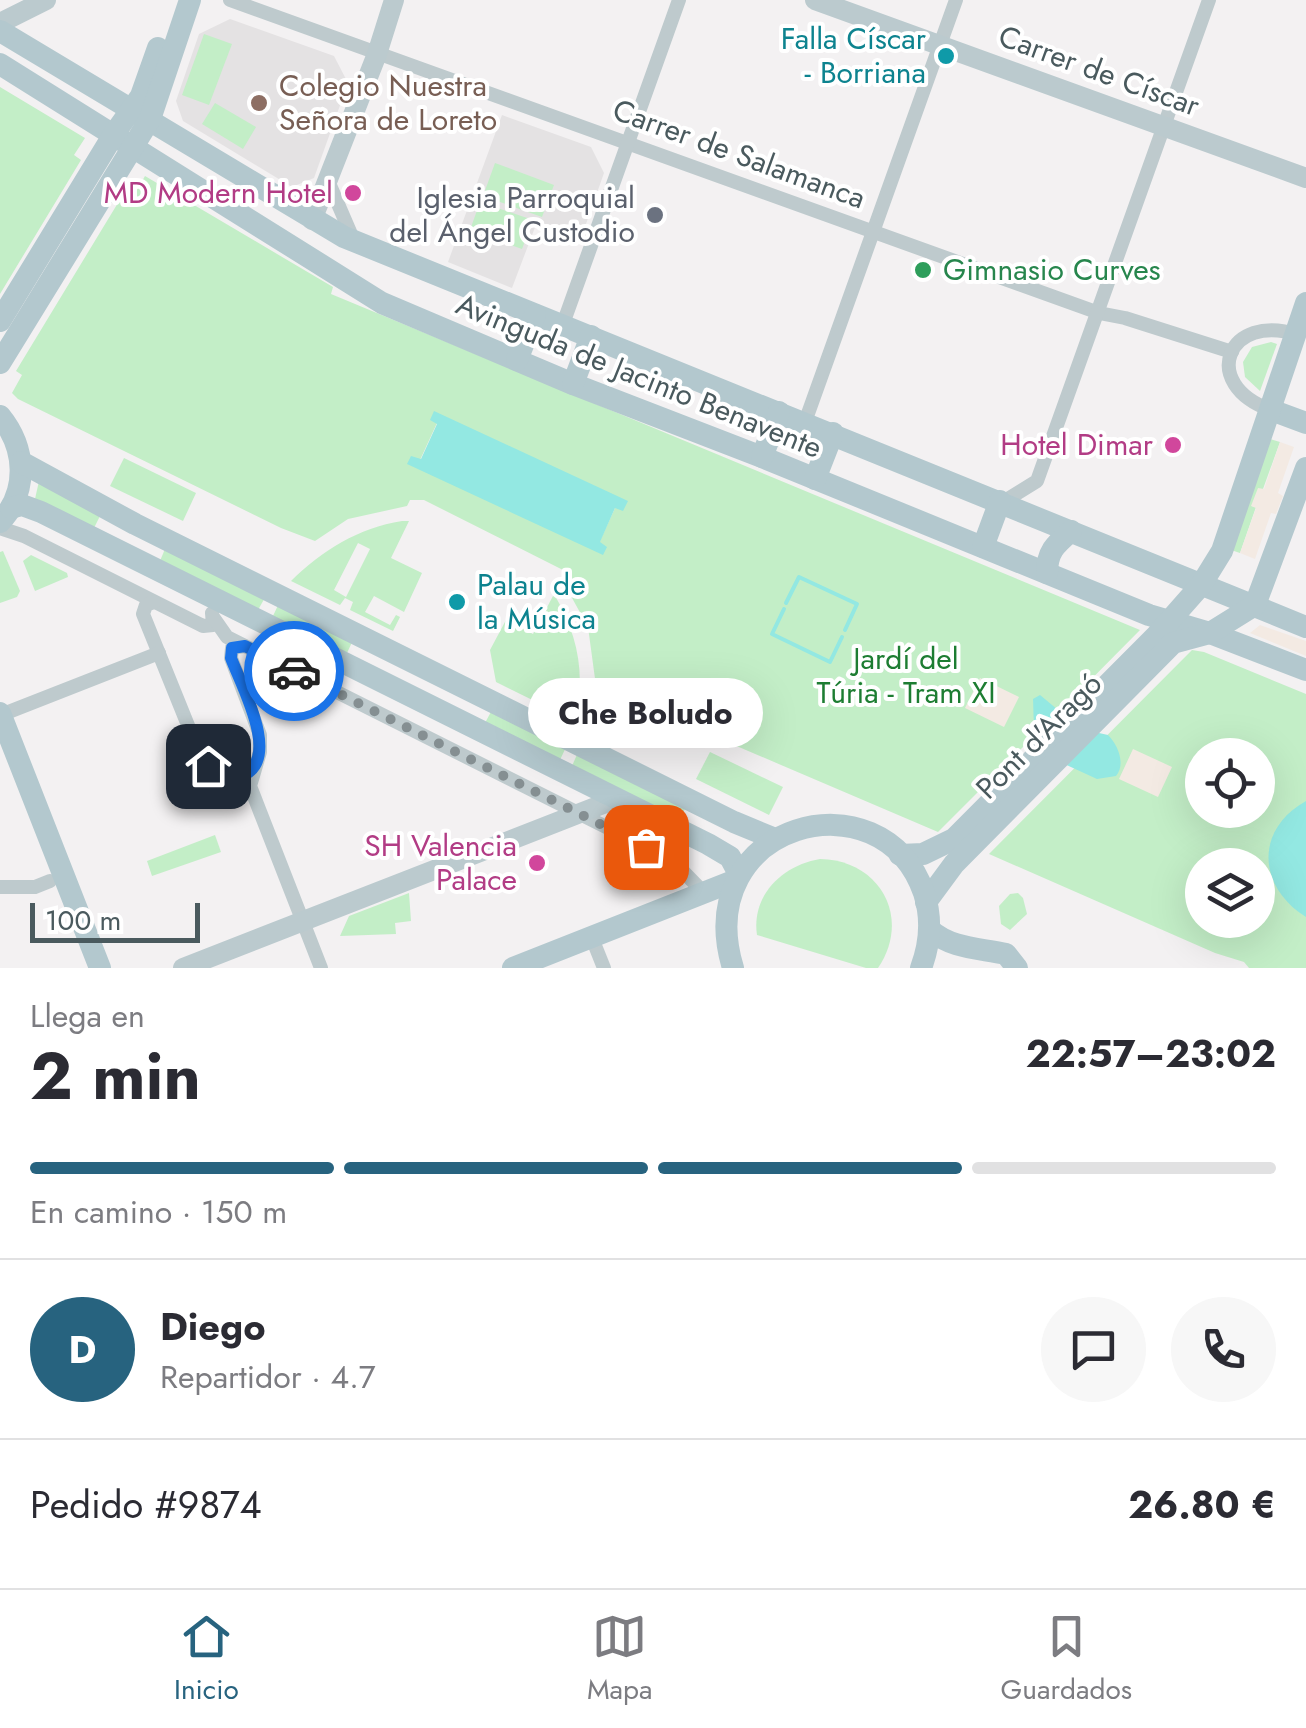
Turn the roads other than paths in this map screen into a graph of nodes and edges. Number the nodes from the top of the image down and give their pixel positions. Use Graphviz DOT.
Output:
graph roads {
  1 [pos="46,0"];
  2 [pos="176,0"];
  3 [pos="190,0"];
  4 [pos="230,0"];
  5 [pos="394,0"];
  6 [pos="679,0"];
  7 [pos="814,0"];
  8 [pos="956,0"];
  9 [pos="1209,0"];
  10 [pos="0,23"];
  11 [pos="0,32"];
  12 [pos="940,46"];
  13 [pos="377,54"];
  14 [pos="0,64"];
  15 [pos="141,113"];
  16 [pos="1164,127"];
  17 [pos="123,140"];
  18 [pos="628,144"];
  19 [pos="102,173"];
  20 [pos="1306,178"];
  21 [pos="329,183"];
  22 [pos="312,220"];
  23 [pos="874,232"];
  24 [pos="354,242"];
  25 [pos="295,247"];
  26 [pos="1306,302"];
  27 [pos="1099,313"];
  28 [pos="535,315"];
  29 [pos="0,322"];
  30 [pos="563,324"];
  31 [pos="591,336"];
  32 [pos="1302,336"];
  33 [pos="1232,352"];
  34 [pos="517,360"];
  35 [pos="0,362"];
  36 [pos="573,384"];
  37 [pos="1271,410"];
  38 [pos="779,412"];
  39 [pos="0,416"];
  40 [pos="805,422"];
  41 [pos="1306,422"];
  42 [pos="833,433"];
  43 [pos="762,457"];
  44 [pos="21,462"];
  45 [pos="1306,468"];
  46 [pos="815,479"];
  47 [pos="1002,501"];
  48 [pos="4,519"];
  49 [pos="135,524"];
  50 [pos="1071,530"];
  51 [pos="983,547"];
  52 [pos="122,552"];
  53 [pos="1047,573"];
  54 [pos="1200,585"];
  55 [pos="154,602"];
  56 [pos="1255,605"];
  57 [pos="212,614"];
  58 [pos="1306,627"];
  59 [pos="1210,632"];
  60 [pos="1166,634"];
  61 [pos="245,646"];
  62 [pos="395,652"];
  63 [pos="159,653"];
  64 [pos="231,658"];
  65 [pos="1306,670"];
  66 [pos="378,678"];
  67 [pos="460,685"];
  68 [pos="446,712"];
  69 [pos="0,714"];
  70 [pos="0,750"];
  71 [pos="254,767"];
  72 [pos="616,799"];
  73 [pos="580,814"];
  74 [pos="722,816"];
  75 [pos="775,839"];
  76 [pos="963,843"];
  77 [pos="708,844"];
  78 [pos="900,855"];
  79 [pos="737,877"];
  80 [pos="50,881"];
  81 [pos="0,887"];
  82 [pos="705,894"];
  83 [pos="926,902"];
  84 [pos="303,921"];
  85 [pos="930,930"];
  86 [pos="592,938"];
  87 [pos="982,961"];
  88 [pos="84,968"];
  89 [pos="100,968"];
  90 [pos="183,968"];
  91 [pos="321,968"];
  92 [pos="513,968"];
  93 [pos="604,968"];
  94 [pos="733,968"];
  95 [pos="920,968"];
  96 [pos="1018,968"];
  1 -- 10 [label="street"];
  2 -- 15 [label="main road"];
  3 -- 15 [label="main road"];
  4 -- 13 [label="street, Carrer de Salamanca"];
  5 -- 13 [label="street"];
  6 -- 18 [label="street"];
  7 -- 12 [label="street, Carrer de Císcar"];
  8 -- 12 [label="street"];
  9 -- 16 [label="street"];
  11 -- 15 [label="main road, Avinguda de Jacinto Benavente"];
  12 -- 16 [label="street, Carrer de Císcar"];
  12 -- 23 [label="street"];
  13 -- 18 [label="street, Carrer de Salamanca"];
  13 -- 21 [label="street"];
  14 -- 17 [label="main road, Avinguda de Jacinto Benavente"];
  15 -- 17 [label="main road"];
  15 -- 22 [label="main road, Avinguda de Jacinto Benavente"];
  16 -- 20 [label="street, Carrer de Císcar"];
  16 -- 27 [label="street"];
  17 -- 19 [label="main road"];
  17 -- 25 [label="main road, Avinguda de Jacinto Benavente"];
  18 -- 23 [label="street, Carrer de Salamanca"];
  18 -- 30 [label="street"];
  19 -- 29 [label="main road"];
  19 -- 35 [label="main road"];
  21 -- 22 [label="street"];
  21 -- 24 [label="street"];
  22 -- 24 [label="main road, Avinguda de Jacinto Benavente"];
  22 -- 25 [label="main road"];
  23 -- 27 [label="street, Carrer de Salamanca"];
  23 -- 40 [label="street"];
  24 -- 28 [label="main road, Avinguda de Jacinto Benavente"];
  25 -- 34 [label="main road, Avinguda de Jacinto Benavente"];
  26 -- 32 [label="main road"];
  27 -- 33 [label="street, Carrer de Salamanca"];
  27 -- 47 [label="street"];
  28 -- 30 [label="main road, Avinguda de Jacinto Benavente"];
  28 -- 34 [label="main road"];
  30 -- 31 [label="main road, Avinguda de Jacinto Benavente"];
  31 -- 36 [label="main road"];
  31 -- 38 [label="main road, Avinguda de Jacinto Benavente"];
  32 -- 33 [label="street"];
  32 -- 37 [label="main road"];
  33 -- 37 [label="street"];
  34 -- 36 [label="main road, Avinguda de Jacinto Benavente"];
  36 -- 43 [label="main road, Avinguda de Jacinto Benavente"];
  37 -- 41 [label="main road"];
  37 -- 54 [label="main road"];
  38 -- 40 [label="main road, Avinguda de Jacinto Benavente"];
  38 -- 43 [label="main road"];
  39 -- 44 [label="main road"];
  40 -- 42 [label="main road, Avinguda de Jacinto Benavente"];
  42 -- 46 [label="main road"];
  42 -- 47 [label="main road, Avinguda de Jacinto Benavente"];
  43 -- 46 [label="main road, Avinguda de Jacinto Benavente"];
  44 -- 48 [label="main road"];
  44 -- 49 [label="main road"];
  45 -- 56 [label="main road"];
  46 -- 51 [label="main road, Avinguda de Jacinto Benavente"];
  47 -- 50 [label="main road, Avinguda de Jacinto Benavente"];
  47 -- 51 [label="main road"];
  48 -- 52 [label="main road"];
  48 -- 55 [label="street"];
  49 -- 52 [label="main road"];
  49 -- 62 [label="main road"];
  50 -- 53 [label="main road"];
  50 -- 54 [label="main road, Avinguda de Jacinto Benavente"];
  51 -- 53 [label="main road, Avinguda de Jacinto Benavente"];
  52 -- 57 [label="main road"];
  53 -- 60 [label="main road, Avinguda de Jacinto Benavente"];
  54 -- 56 [label="main road, Avinguda de Jacinto Benavente"];
  54 -- 60 [label="main road"];
  55 -- 57 [label="street"];
  55 -- 63 [label="street"];
  56 -- 58 [label="main road, Avinguda de Jacinto Benavente"];
  56 -- 59 [label="main road, Pont d'Aragó"];
  57 -- 61 [label="street"];
  57 -- 64 [label="street"];
  57 -- 66 [label="main road"];
  59 -- 60 [label="main road, Pont d'Aragó"];
  59 -- 65 [label="main road"];
  60 -- 76 [label="main road, Pont d'Aragó"];
  61 -- 64 [label="street"];
  61 -- 73 [label="street"];
  62 -- 66 [label="main road"];
  62 -- 67 [label="main road"];
  63 -- 69 [label="street"];
  63 -- 71 [label="street"];
  64 -- 71 [label="street"];
  66 -- 68 [label="main road"];
  67 -- 68 [label="main road"];
  67 -- 74 [label="main road"];
  68 -- 72 [label="main road"];
  69 -- 89 [label="main road"];
  70 -- 80 [label="main road"];
  71 -- 84 [label="street"];
  72 -- 73 [label="street"];
  72 -- 77 [label="main road"];
  73 -- 82 [label="street"];
  73 -- 84 [label="street"];
  74 -- 75 [label="main road"];
  74 -- 77 [label="main road"];
  75 -- 78 [label="main road"];
  75 -- 79 [label="main road"];
  76 -- 78 [label="main road, Pont d'Aragó"];
  76 -- 83 [label="main road, Pont d'Aragó"];
  77 -- 79 [label="main road"];
  78 -- 83 [label="main road"];
  79 -- 82 [label="main road"];
  79 -- 94 [label="main road"];
  80 -- 81 [label="street"];
  80 -- 88 [label="main road"];
  82 -- 86 [label="main road"];
  83 -- 85 [label="main road"];
  84 -- 90 [label="street"];
  84 -- 91 [label="street"];
  85 -- 87 [label="main road"];
  85 -- 95 [label="main road"];
  86 -- 92 [label="main road"];
  86 -- 93 [label="street"];
  87 -- 96 [label="main road"];
}
